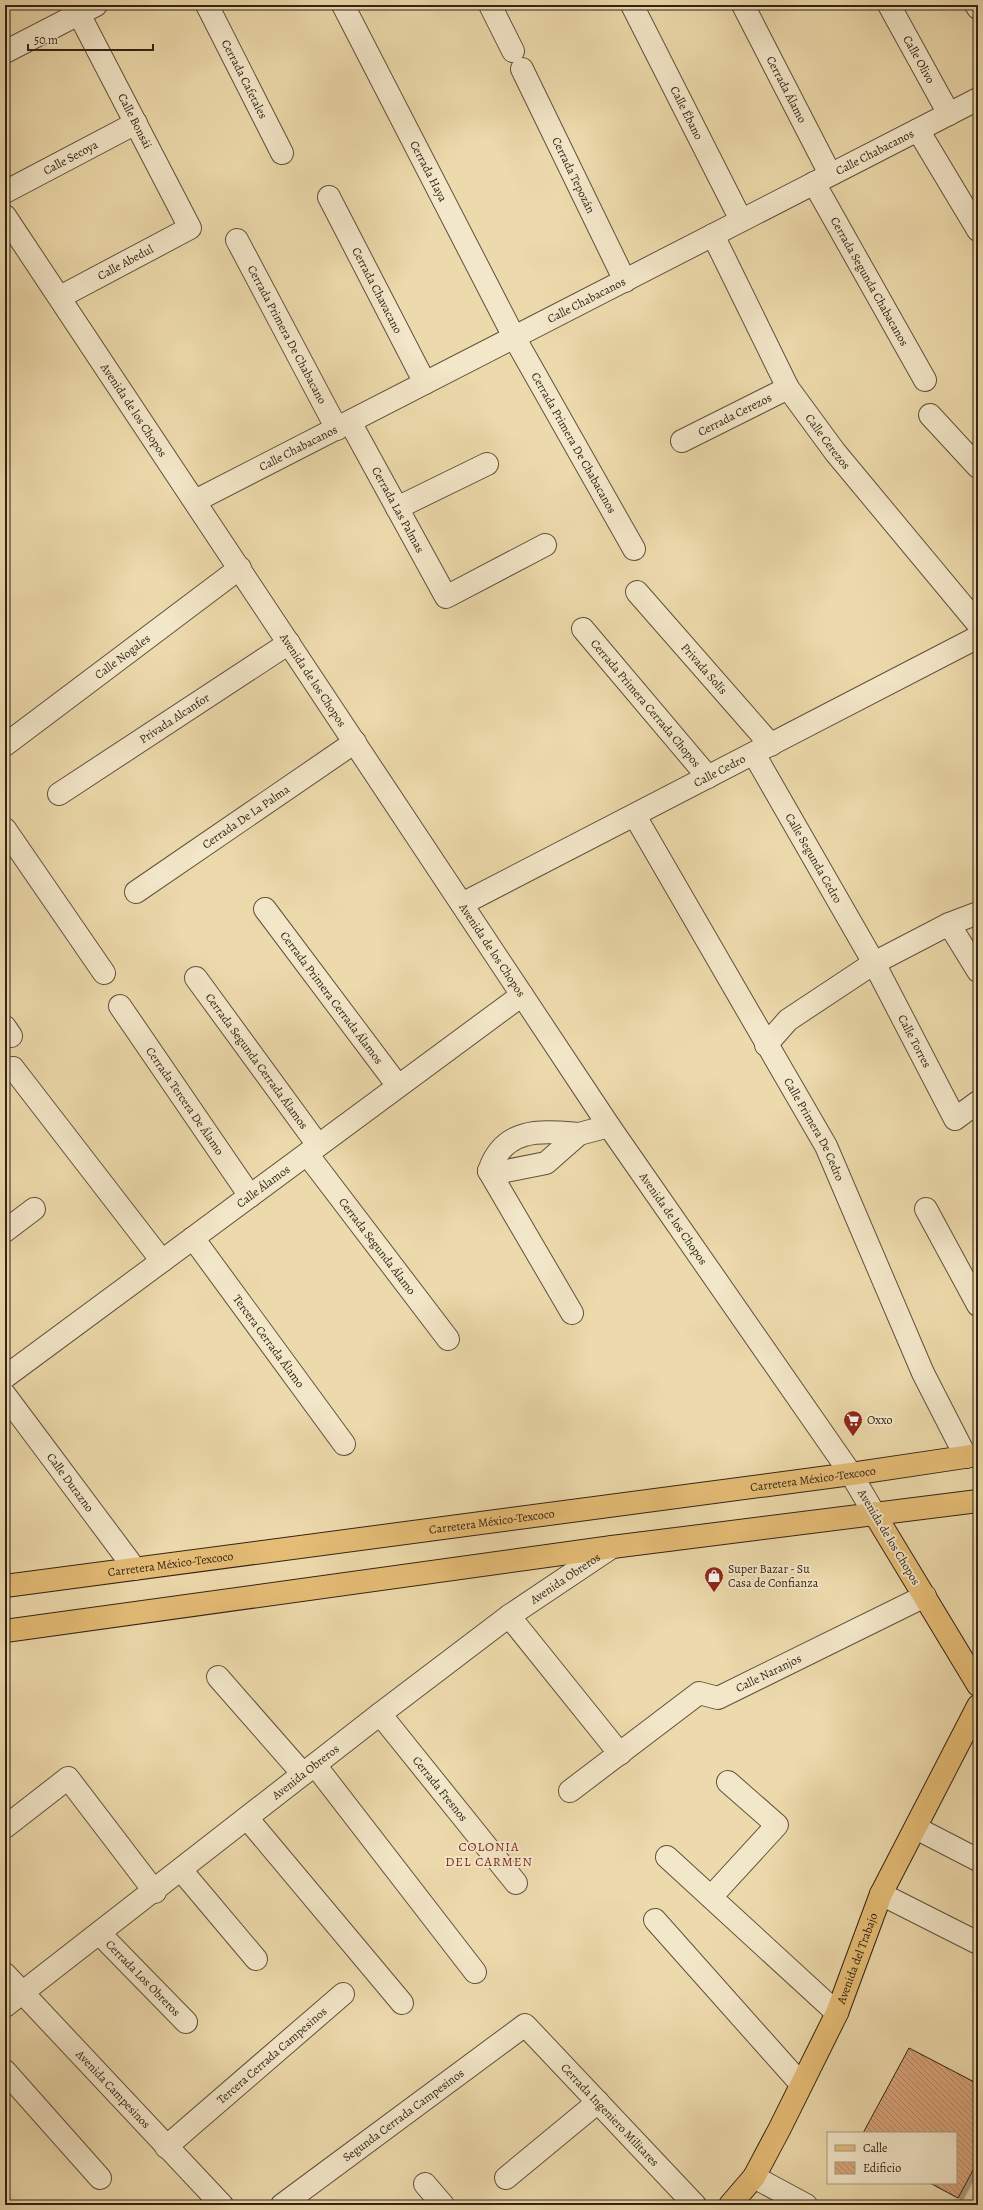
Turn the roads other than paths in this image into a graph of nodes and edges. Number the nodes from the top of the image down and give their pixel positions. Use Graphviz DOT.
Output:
graph roads {
  1 [pos="207,5"];
  2 [pos="343,5"];
  3 [pos="490,5"];
  4 [pos="632,5"];
  5 [pos="743,5"];
  6 [pos="889,5"];
  7 [pos="976,5"];
  8 [pos="978,8"];
  9 [pos="88,9"];
  10 [pos="5,52"];
  11 [pos="978,99"];
  12 [pos="948,114"];
  13 [pos="136,124"];
  14 [pos="918,130"];
  15 [pos="282,153"];
  16 [pos="822,179"];
  17 [pos="5,192"];
  18 [pos="329,197"];
  19 [pos="5,216"];
  20 [pos="741,220"];
  21 [pos="190,228"];
  22 [pos="978,230"];
  23 [pos="713,235"];
  24 [pos="237,240"];
  25 [pos="625,281"];
  26 [pos="60,297"];
  27 [pos="514,337"];
  28 [pos="925,380"];
  29 [pos="425,383"];
  30 [pos="788,388"];
  31 [pos="930,415"];
  32 [pos="344,425"];
  33 [pos="682,441"];
  34 [pos="487,464"];
  35 [pos="978,467"];
  36 [pos="195,501"];
  37 [pos="397,508"];
  38 [pos="545,545"];
  39 [pos="634,548"];
  40 [pos="240,568"];
  41 [pos="637,592"];
  42 [pos="978,624"];
  43 [pos="582,630"];
  44 [pos="978,637"];
  45 [pos="289,643"];
  46 [pos="355,742"];
  47 [pos="5,745"];
  48 [pos="763,750"];
  49 [pos="708,777"];
  50 [pos="60,794"];
  51 [pos="634,816"];
  52 [pos="5,829"];
  53 [pos="136,892"];
  54 [pos="462,904"];
  55 [pos="265,909"];
  56 [pos="978,913"];
  57 [pos="949,924"];
  58 [pos="874,963"];
  59 [pos="978,971"];
  60 [pos="104,973"];
  61 [pos="196,978"];
  62 [pos="522,995"];
  63 [pos="120,1006"];
  64 [pos="766,1045"];
  65 [pos="13,1068"];
  66 [pos="398,1086"];
  67 [pos="978,1102"];
  68 [pos="609,1126"];
  69 [pos="579,1134"];
  70 [pos="312,1149"];
  71 [pos="488,1171"];
  72 [pos="250,1196"];
  73 [pos="34,1209"];
  74 [pos="926,1209"];
  75 [pos="5,1231"];
  76 [pos="193,1238"];
  77 [pos="162,1261"];
  78 [pos="978,1305"];
  79 [pos="572,1313"];
  80 [pos="448,1339"];
  81 [pos="5,1377"];
  82 [pos="5,1396"];
  83 [pos="344,1444"];
  84 [pos="972,1456"];
  85 [pos="851,1474"];
  86 [pos="978,1501"];
  87 [pos="874,1513"];
  88 [pos="612,1547"];
  89 [pos="135,1569"];
  90 [pos="5,1586"];
  91 [pos="925,1596"];
  92 [pos="509,1616"];
  93 [pos="5,1631"];
  94 [pos="218,1678"];
  95 [pos="978,1685"];
  96 [pos="978,1706"];
  97 [pos="380,1714"];
  98 [pos="620,1754"];
  99 [pos="309,1769"];
  100 [pos="728,1782"];
  101 [pos="570,1792"];
  102 [pos="247,1818"];
  103 [pos="5,1827"];
  104 [pos="916,1828"];
  105 [pos="668,1856"];
  106 [pos="978,1860"];
  107 [pos="182,1870"];
  108 [pos="516,1883"];
  109 [pos="154,1892"];
  110 [pos="880,1894"];
  111 [pos="711,1897"];
  112 [pos="655,1920"];
  113 [pos="99,1934"];
  114 [pos="978,1943"];
  115 [pos="256,1959"];
  116 [pos="475,1972"];
  117 [pos="5,1974"];
  118 [pos="22,1994"];
  119 [pos="343,1994"];
  120 [pos="402,2003"];
  121 [pos="5,2006"];
  122 [pos="837,2013"];
  123 [pos="186,2022"];
  124 [pos="525,2025"];
  125 [pos="5,2071"];
  126 [pos="801,2084"];
  127 [pos="598,2102"];
  128 [pos="166,2146"];
  129 [pos="754,2177"];
  130 [pos="100,2178"];
  131 [pos="506,2178"];
  132 [pos="425,2184"];
  133 [pos="222,2205"];
  134 [pos="282,2205"];
  135 [pos="443,2205"];
  136 [pos="694,2205"];
  137 [pos="730,2205"];
  138 [pos="806,2205"];
  1 -- 15 [label="street, Cerrada Cafetales"];
  2 -- 27 [label="street, Cerrada Haya"];
  3 -- 25 [label="street, Cerrada Tepozán"];
  4 -- 20 [label="street, Calle Ébano"];
  5 -- 16 [label="street, Cerrada Álamo"];
  6 -- 12 [label="street, Calle Olivo"];
  7 -- 8 [label="street"];
  9 -- 10 [label="street"];
  9 -- 13 [label="street, Calle Bonsái"];
  11 -- 12 [label="street, Calle Chabacanos"];
  12 -- 14 [label="street, Calle Chabacanos"];
  13 -- 17 [label="street, Calle Secoya"];
  13 -- 21 [label="street, Calle Bonsái"];
  14 -- 16 [label="street, Calle Chabacanos"];
  14 -- 22 [label="street"];
  16 -- 20 [label="street, Calle Chabacanos"];
  16 -- 28 [label="street, Cerrada Segunda Chabacanos"];
  18 -- 29 [label="street, Cerrada Chavacano"];
  19 -- 26 [label="street, Avenida de los Chopos"];
  20 -- 23 [label="street, Calle Chabacanos"];
  21 -- 26 [label="street, Calle Abedul"];
  23 -- 25 [label="street, Calle Chabacanos"];
  23 -- 30 [label="street, Calle Cerezos"];
  24 -- 32 [label="street, Cerrada Primera De Chabacano"];
  25 -- 27 [label="street, Calle Chabacanos"];
  26 -- 36 [label="street, Avenida de los Chopos"];
  27 -- 29 [label="street, Calle Chabacanos"];
  27 -- 39 [label="street, Cerrada Primera De Chabacanos"];
  29 -- 32 [label="street, Calle Chabacanos"];
  30 -- 33 [label="street, Cerrada Cerezos"];
  30 -- 42 [label="street, Calle Cerezos"];
  31 -- 35 [label="street"];
  32 -- 36 [label="street, Calle Chabacanos"];
  32 -- 37 [label="street, Cerrada Las Palmas"];
  34 -- 37 [label="street"];
  36 -- 40 [label="street, Avenida de los Chopos"];
  37 -- 38 [label="street, Cerrada Las Palmas"];
  40 -- 45 [label="street, Avenida de los Chopos"];
  40 -- 47 [label="street, Calle Nogales"];
  41 -- 48 [label="street, Privada Solís"];
  43 -- 49 [label="street, Cerrada Primera Cerrada Chopos"];
  44 -- 48 [label="street, Calle Cedro"];
  45 -- 46 [label="street, Avenida de los Chopos"];
  45 -- 50 [label="street, Privada Alcanfor"];
  46 -- 53 [label="street, Cerrada De La Palma"];
  46 -- 54 [label="street, Avenida de los Chopos"];
  48 -- 49 [label="street, Calle Cedro"];
  48 -- 58 [label="street, Calle Segunda Cedro"];
  49 -- 51 [label="street, Calle Cedro"];
  51 -- 54 [label="street, Calle Cedro"];
  51 -- 64 [label="street, Calle Primera De Cedro"];
  52 -- 60 [label="street"];
  54 -- 62 [label="street, Avenida de los Chopos"];
  55 -- 66 [label="street, Cerrada Primera Cerrada Álamos"];
  56 -- 57 [label="street"];
  57 -- 58 [label="street"];
  57 -- 59 [label="street"];
  58 -- 64 [label="street"];
  58 -- 67 [label="street, Calle Torres"];
  61 -- 70 [label="street, Cerrada Segunda Cerrada Álamos"];
  62 -- 66 [label="street, Calle Álamos"];
  62 -- 68 [label="street, Avenida de los Chopos"];
  63 -- 72 [label="street, Cerrada Tercera De Álamo"];
  64 -- 84 [label="street, Calle Primera De Cedro"];
  65 -- 77 [label="street"];
  66 -- 70 [label="street, Calle Álamos"];
  68 -- 69 [label="street"];
  68 -- 85 [label="street, Avenida de los Chopos"];
  69 -- 71 [label="street"];
  69 -- 71 [label="street"];
  70 -- 72 [label="street, Calle Álamos"];
  70 -- 80 [label="street, Cerrada Segunda Álamo"];
  71 -- 79 [label="street"];
  72 -- 76 [label="street, Calle Álamos"];
  73 -- 75 [label="street"];
  74 -- 78 [label="street"];
  76 -- 77 [label="street, Calle Álamos"];
  76 -- 83 [label="street, Tercera Cerrada Álamo"];
  77 -- 81 [label="street, Calle Álamos"];
  82 -- 89 [label="street, Calle Durazno"];
  84 -- 85 [label="main road, Carretera México-Texcoco"];
  85 -- 87 [label="street, Avenida de los Chopos"];
  85 -- 89 [label="main road, Carretera México-Texcoco"];
  86 -- 87 [label="main road"];
  87 -- 88 [label="main road"];
  87 -- 91 [label="main road, Avenida de los Chopos"];
  88 -- 92 [label="street, Avenida Obreros"];
  88 -- 93 [label="main road"];
  89 -- 90 [label="main road, Carretera México-Texcoco"];
  91 -- 95 [label="main road, Avenida de los Chopos"];
  91 -- 98 [label="street, Calle Naranjos"];
  92 -- 97 [label="street, Avenida Obreros"];
  92 -- 98 [label="street"];
  94 -- 99 [label="street"];
  96 -- 104 [label="main road, Avenida del Trabajo"];
  97 -- 99 [label="street, Avenida Obreros"];
  97 -- 108 [label="street, Cerrada Fresnos"];
  98 -- 101 [label="street, Calle Naranjos"];
  99 -- 102 [label="street, Avenida Obreros"];
  99 -- 116 [label="street"];
  100 -- 111 [label="street"];
  102 -- 107 [label="street, Avenida Obreros"];
  102 -- 120 [label="street"];
  103 -- 109 [label="street"];
  104 -- 106 [label="street"];
  104 -- 110 [label="main road, Avenida del Trabajo"];
  105 -- 111 [label="street"];
  107 -- 109 [label="street, Avenida Obreros"];
  107 -- 115 [label="street"];
  109 -- 113 [label="street, Avenida Obreros"];
  110 -- 114 [label="street"];
  110 -- 122 [label="main road, Avenida del Trabajo"];
  111 -- 122 [label="street"];
  112 -- 126 [label="street"];
  113 -- 118 [label="street, Avenida Obreros"];
  113 -- 123 [label="street, Cerrada Los Obreros"];
  117 -- 118 [label="street, Avenida Campesinos"];
  118 -- 121 [label="street, Avenida Obreros"];
  118 -- 128 [label="street, Avenida Campesinos"];
  119 -- 128 [label="street, Tercera Cerrada Campesinos"];
  122 -- 126 [label="main road, Avenida del Trabajo"];
  124 -- 127 [label="street, Cerrada Ingeniero Militares"];
  124 -- 134 [label="street, Segunda Cerrada Campesinos"];
  125 -- 130 [label="street"];
  126 -- 129 [label="main road, Avenida del Trabajo"];
  127 -- 131 [label="street"];
  127 -- 136 [label="street, Cerrada Ingeniero Militares"];
  128 -- 133 [label="street, Avenida Campesinos"];
  129 -- 137 [label="main road, Avenida del Trabajo"];
  129 -- 138 [label="street"];
  132 -- 135 [label="street"];
}
